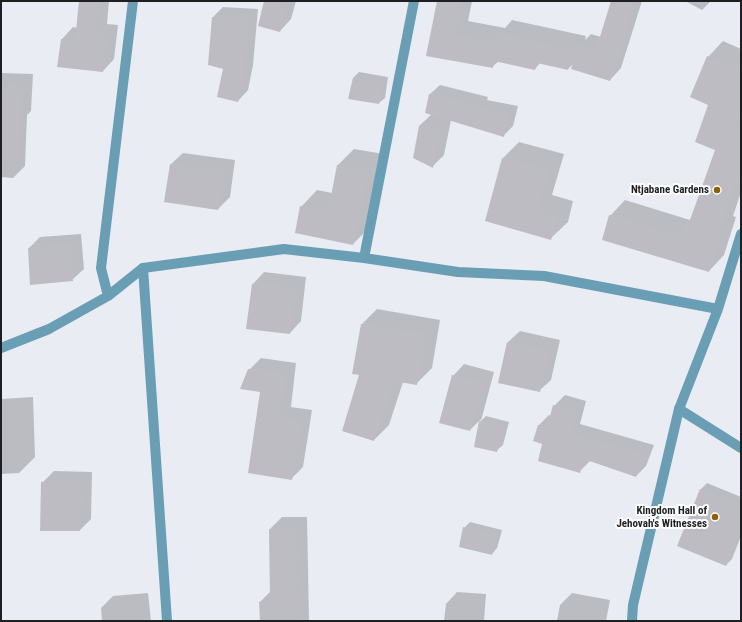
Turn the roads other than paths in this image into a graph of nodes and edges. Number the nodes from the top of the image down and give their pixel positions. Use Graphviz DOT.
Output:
graph roads {
  1 [pos="134,1"];
  2 [pos="414,1"];
  3 [pos="741,234"];
  4 [pos="364,258"];
  5 [pos="143,268"];
  6 [pos="108,296"];
  7 [pos="718,310"];
  8 [pos="1,348"];
  9 [pos="679,410"];
  10 [pos="741,448"];
  11 [pos="166,621"];
  12 [pos="632,621"];
  1 -- 6 [label="street"];
  2 -- 4 [label="street"];
  3 -- 7 [label="street"];
  4 -- 5 [label="street"];
  4 -- 7 [label="street"];
  5 -- 6 [label="street"];
  5 -- 11 [label="street"];
  6 -- 8 [label="street"];
  7 -- 9 [label="street"];
  9 -- 10 [label="street"];
  9 -- 12 [label="street"];
}
